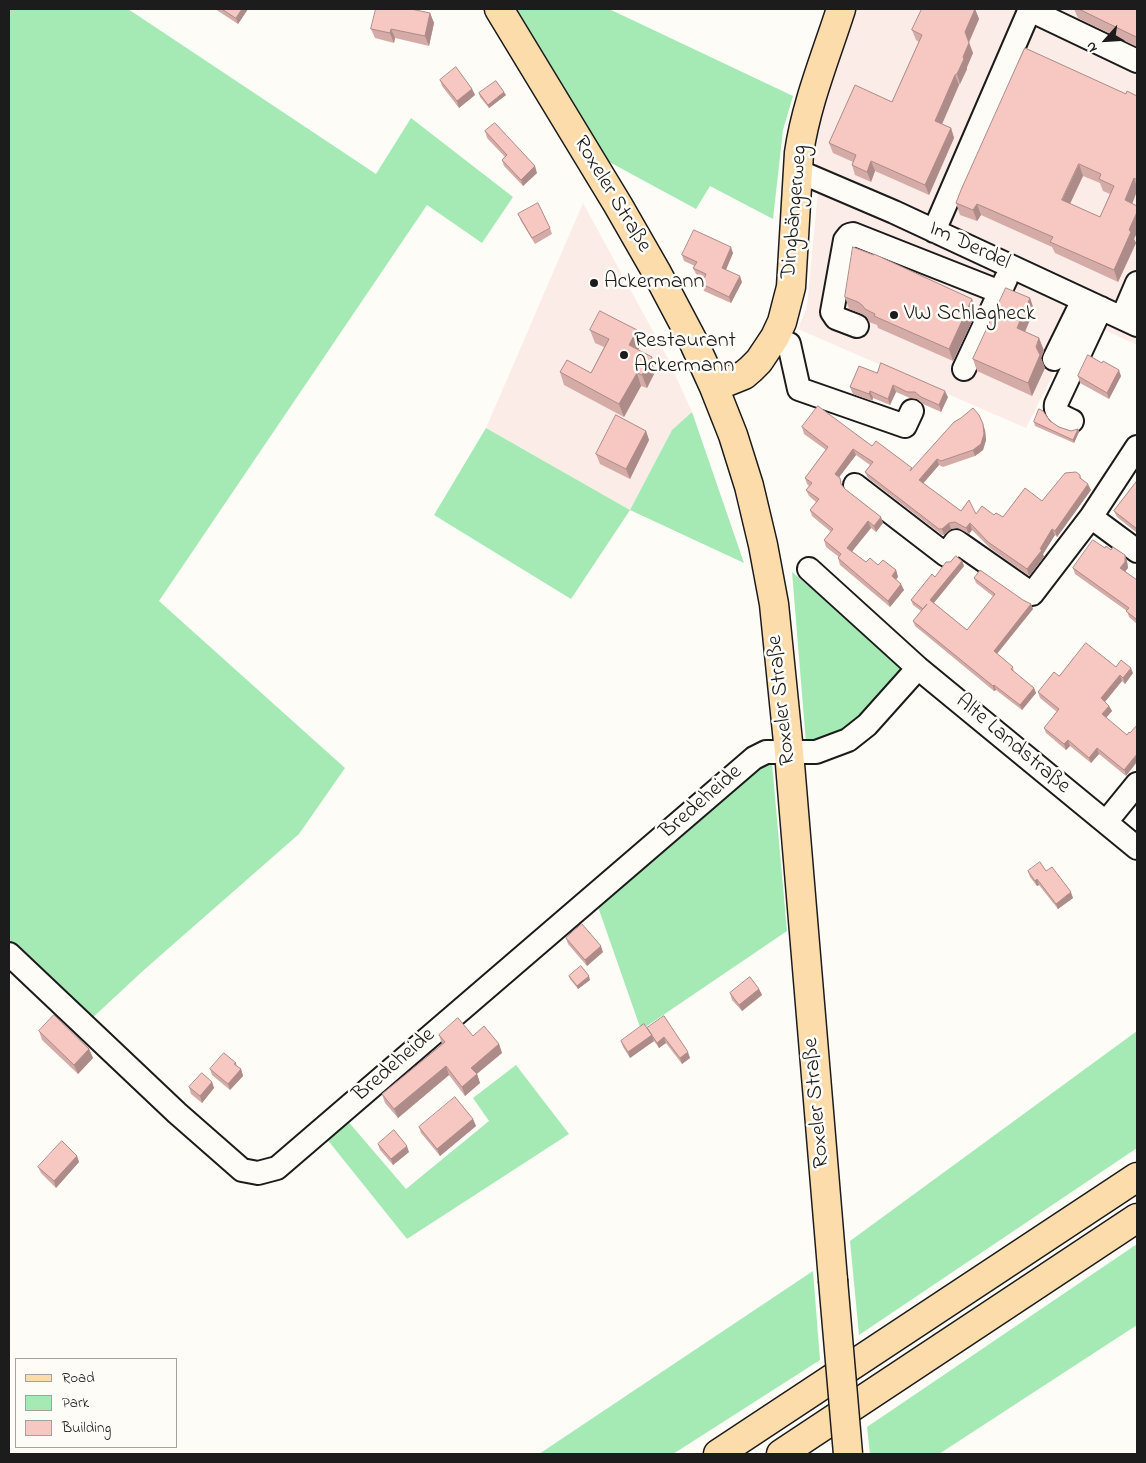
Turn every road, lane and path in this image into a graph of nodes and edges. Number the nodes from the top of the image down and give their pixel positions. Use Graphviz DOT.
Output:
graph roads {
  1 [pos="499,9"];
  2 [pos="841,9"];
  3 [pos="1030,9"];
  4 [pos="1137,61"];
  5 [pos="798,171"];
  6 [pos="894,212"];
  7 [pos="934,231"];
  8 [pos="880,244"];
  9 [pos="1012,266"];
  10 [pos="1137,283"];
  11 [pos="1000,292"];
  12 [pos="1092,304"];
  13 [pos="1130,321"];
  14 [pos="857,326"];
  15 [pos="774,337"];
  16 [pos="1054,359"];
  17 [pos="964,369"];
  18 [pos="714,387"];
  19 [pos="912,411"];
  20 [pos="1072,421"];
  21 [pos="1137,447"];
  22 [pos="855,485"];
  23 [pos="1091,517"];
  24 [pos="1137,551"];
  25 [pos="808,570"];
  26 [pos="918,668"];
  27 [pos="789,752"];
  28 [pos="1137,784"];
  29 [pos="1106,822"];
  30 [pos="1137,848"];
  31 [pos="9,954"];
  32 [pos="1137,1177"];
  33 [pos="1137,1218"];
  34 [pos="718,1454"];
  35 [pos="781,1454"];
  36 [pos="848,1454"];
  1 -- 18 [label="main road, Roxeler Straße"];
  2 -- 5 [label="main road, Dingbängerweg"];
  3 -- 4 [label="street"];
  3 -- 7 [label="street"];
  5 -- 6 [label="street, Im Derdel"];
  5 -- 15 [label="main road, Dingbängerweg"];
  6 -- 7 [label="street, Im Derdel"];
  6 -- 8 [label="street"];
  7 -- 9 [label="street, Im Derdel"];
  8 -- 11 [label="street"];
  8 -- 14 [label="street"];
  9 -- 11 [label="street"];
  9 -- 12 [label="street, Im Derdel"];
  10 -- 13 [label="street"];
  11 -- 17 [label="street"];
  12 -- 13 [label="street, Im Derdel"];
  12 -- 16 [label="street"];
  12 -- 20 [label="street"];
  15 -- 18 [label="main road, Dingbängerweg"];
  15 -- 19 [label="street"];
  18 -- 27 [label="main road, Roxeler Straße"];
  21 -- 23 [label="street"];
  22 -- 23 [label="street"];
  23 -- 24 [label="street"];
  25 -- 26 [label="street, Alte Landstraße"];
  26 -- 27 [label="street"];
  26 -- 29 [label="street, Alte Landstraße"];
  27 -- 31 [label="street, Bredeheide"];
  27 -- 36 [label="main road, Roxeler Straße, bridge"];
  28 -- 29 [label="street"];
  29 -- 30 [label="street, Alte Landstraße"];
  32 -- 34 [label="main road"];
  33 -- 35 [label="main road"];
}
